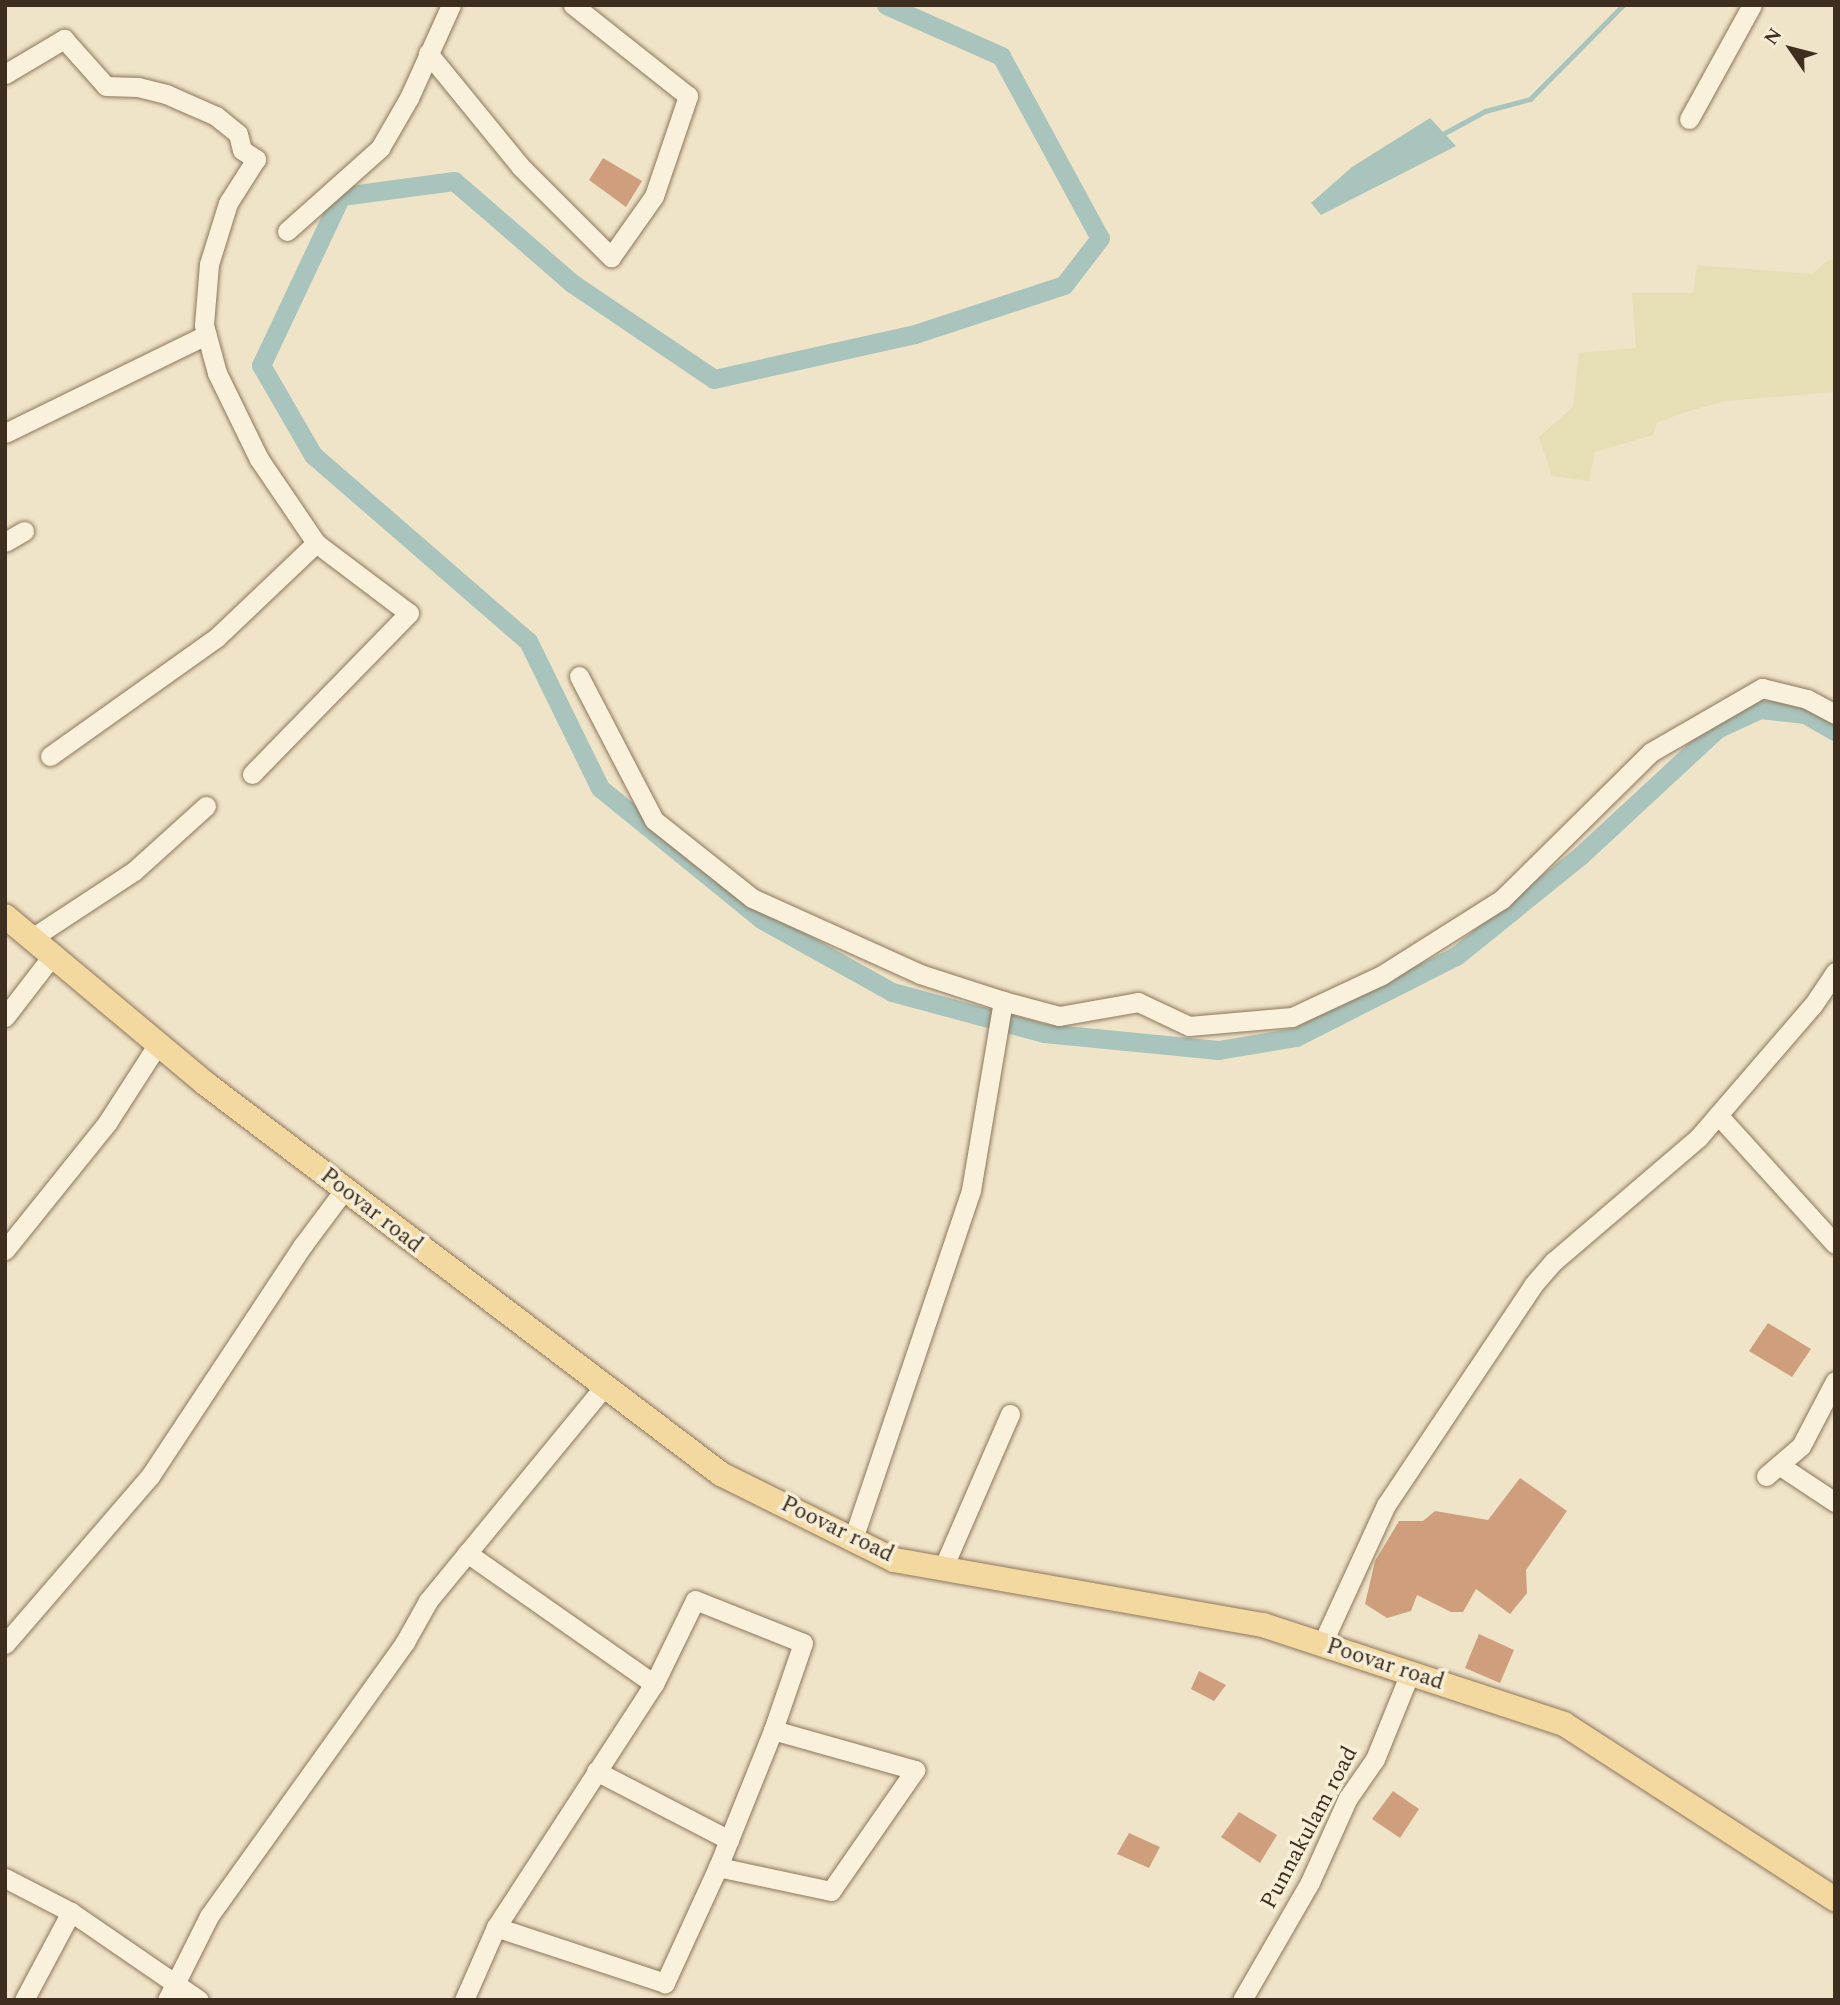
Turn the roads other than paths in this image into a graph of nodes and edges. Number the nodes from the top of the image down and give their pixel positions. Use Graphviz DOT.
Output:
graph roads {
  1 [pos="450,5"];
  2 [pos="573,5"];
  3 [pos="1752,5"];
  4 [pos="428,52"];
  5 [pos="5,74"];
  6 [pos="1689,119"];
  7 [pos="288,231"];
  8 [pos="206,335"];
  9 [pos="5,433"];
  10 [pos="24,531"];
  11 [pos="5,542"];
  12 [pos="316,543"];
  13 [pos="579,676"];
  14 [pos="1835,714"];
  15 [pos="50,756"];
  16 [pos="252,774"];
  17 [pos="206,806"];
  18 [pos="5,916"];
  19 [pos="32,939"];
  20 [pos="52,956"];
  21 [pos="1835,972"];
  22 [pos="1003,1004"];
  23 [pos="5,1017"];
  24 [pos="158,1044"];
  25 [pos="1718,1115"];
  26 [pos="344,1191"];
  27 [pos="1835,1244"];
  28 [pos="5,1250"];
  29 [pos="1835,1381"];
  30 [pos="604,1387"];
  31 [pos="1010,1414"];
  32 [pos="1835,1502"];
  33 [pos="853,1539"];
  34 [pos="467,1553"];
  35 [pos="943,1568"];
  36 [pos="5,1644"];
  37 [pos="1322,1644"];
  38 [pos="1409,1673"];
  39 [pos="654,1684"];
  40 [pos="774,1730"];
  41 [pos="596,1770"];
  42 [pos="729,1840"];
  43 [pos="718,1867"];
  44 [pos="5,1878"];
  45 [pos="1835,1899"];
  46 [pos="71,1912"];
  47 [pos="496,1927"];
  48 [pos="176,1981"];
  49 [pos="24,2000"];
  50 [pos="167,2000"];
  51 [pos="199,2000"];
  52 [pos="464,2000"];
  53 [pos="1242,2000"];
  1 -- 4 [label="street"];
  2 -- 4 [label="street"];
  3 -- 6 [label="street"];
  4 -- 7 [label="street"];
  5 -- 8 [label="street"];
  8 -- 9 [label="street"];
  8 -- 12 [label="street"];
  10 -- 11 [label="street"];
  12 -- 15 [label="street"];
  12 -- 16 [label="street"];
  13 -- 22 [label="street"];
  14 -- 22 [label="street"];
  17 -- 19 [label="street"];
  18 -- 19 [label="main road, Poovar road"];
  19 -- 20 [label="main road, Poovar road"];
  20 -- 23 [label="street"];
  20 -- 24 [label="main road, Poovar road"];
  21 -- 25 [label="street"];
  22 -- 33 [label="street"];
  24 -- 26 [label="main road, Poovar road"];
  24 -- 28 [label="street"];
  25 -- 27 [label="street"];
  25 -- 37 [label="street"];
  26 -- 30 [label="main road, Poovar road"];
  26 -- 36 [label="street"];
  29 -- 32 [label="street"];
  30 -- 33 [label="main road, Poovar road"];
  30 -- 34 [label="street"];
  31 -- 35 [label="street"];
  33 -- 35 [label="main road, Poovar road"];
  34 -- 39 [label="street"];
  34 -- 48 [label="street"];
  35 -- 37 [label="main road, Poovar road"];
  37 -- 38 [label="main road, Poovar road"];
  38 -- 45 [label="main road, Poovar road"];
  38 -- 53 [label="street, Punnakulam road"];
  39 -- 40 [label="street"];
  39 -- 41 [label="street"];
  40 -- 42 [label="street"];
  40 -- 43 [label="street"];
  41 -- 42 [label="street"];
  41 -- 47 [label="street"];
  42 -- 43 [label="street"];
  43 -- 47 [label="street"];
  44 -- 46 [label="street"];
  46 -- 48 [label="street"];
  46 -- 49 [label="street"];
  47 -- 52 [label="street"];
  48 -- 50 [label="street"];
  48 -- 51 [label="street"];
}
